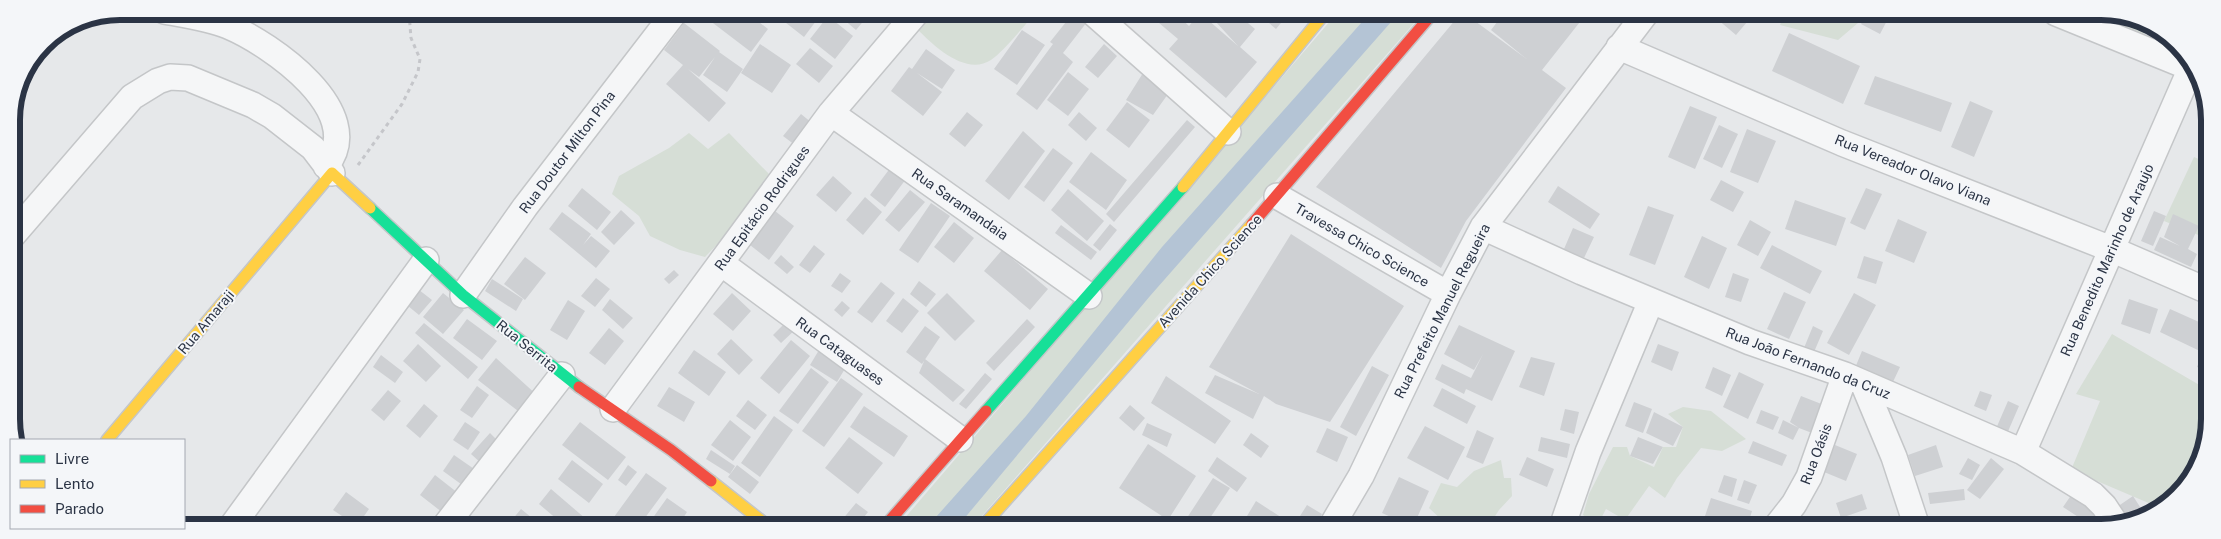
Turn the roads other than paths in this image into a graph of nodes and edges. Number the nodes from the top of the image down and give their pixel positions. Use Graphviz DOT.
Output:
graph roads {
  1 [pos="210,20"];
  2 [pos="669,20"];
  3 [pos="910,20"];
  4 [pos="1101,20"];
  5 [pos="1319,20"];
  6 [pos="1426,20"];
  7 [pos="1640,20"];
  8 [pos="2073,20"];
  9 [pos="1619,47"];
  10 [pos="2185,65"];
  11 [pos="2189,72"];
  12 [pos="831,113"];
  13 [pos="1228,132"];
  14 [pos="329,170"];
  15 [pos="1277,196"];
  16 [pos="20,227"];
  17 [pos="1483,227"];
  18 [pos="2110,250"];
  19 [pos="426,260"];
  20 [pos="721,263"];
  21 [pos="2201,288"];
  22 [pos="1448,294"];
  23 [pos="463,295"];
  24 [pos="1089,296"];
  25 [pos="1651,301"];
  26 [pos="562,376"];
  27 [pos="1854,379"];
  28 [pos="613,409"];
  29 [pos="108,439"];
  30 [pos="960,439"];
  31 [pos="2023,452"];
  32 [pos="2112,518"];
  33 [pos="237,519"];
  34 [pos="450,519"];
  35 [pos="759,519"];
  36 [pos="892,519"];
  37 [pos="988,519"];
  38 [pos="1342,519"];
  39 [pos="1565,519"];
  40 [pos="1782,519"];
  41 [pos="1914,519"];
  1 -- 14 [label="street"];
  2 -- 23 [label="street, Rua Doutor Milton Pina"];
  3 -- 12 [label="street, Rua Epitácio Rodrigues"];
  4 -- 13 [label="street"];
  5 -- 13 [label="main road"];
  6 -- 15 [label="main road, Avenida Chico Science"];
  7 -- 9 [label="street, Rua Prefeito Manuel Regueira"];
  8 -- 10 [label="street"];
  9 -- 17 [label="street, Rua Prefeito Manuel Regueira"];
  9 -- 18 [label="street, Rua Vereador Olavo Viana"];
  11 -- 18 [label="street, Rua Benedito Marinho de Araujo"];
  12 -- 20 [label="street, Rua Epitácio Rodrigues"];
  12 -- 24 [label="street, Rua Saramandaia"];
  13 -- 24 [label="main road"];
  14 -- 16 [label="street"];
  14 -- 19 [label="main road, Rua Serrita"];
  14 -- 29 [label="main road, Rua Amaraji"];
  15 -- 22 [label="street, Travessa Chico Science"];
  15 -- 37 [label="main road, Avenida Chico Science"];
  17 -- 22 [label="street, Rua Prefeito Manuel Regueira"];
  17 -- 25 [label="street, Rua João Fernando da Cruz"];
  18 -- 21 [label="street, Rua Vereador Olavo Viana"];
  18 -- 31 [label="street, Rua Benedito Marinho de Araujo"];
  19 -- 23 [label="main road, Rua Serrita"];
  19 -- 33 [label="street"];
  20 -- 28 [label="street, Rua Epitácio Rodrigues"];
  20 -- 30 [label="street, Rua Cataguases"];
  22 -- 38 [label="street, Rua Prefeito Manuel Regueira"];
  23 -- 26 [label="main road, Rua Serrita"];
  24 -- 30 [label="main road"];
  25 -- 27 [label="street, Rua João Fernando da Cruz"];
  25 -- 39 [label="street"];
  26 -- 28 [label="main road, Rua Serrita"];
  26 -- 34 [label="street"];
  27 -- 31 [label="street, Rua João Fernando da Cruz"];
  27 -- 40 [label="street, Rua Oásis"];
  27 -- 41 [label="street"];
  28 -- 35 [label="main road, Rua Serrita"];
  30 -- 36 [label="main road"];
  31 -- 32 [label="street, Rua João Fernando da Cruz"];
}
